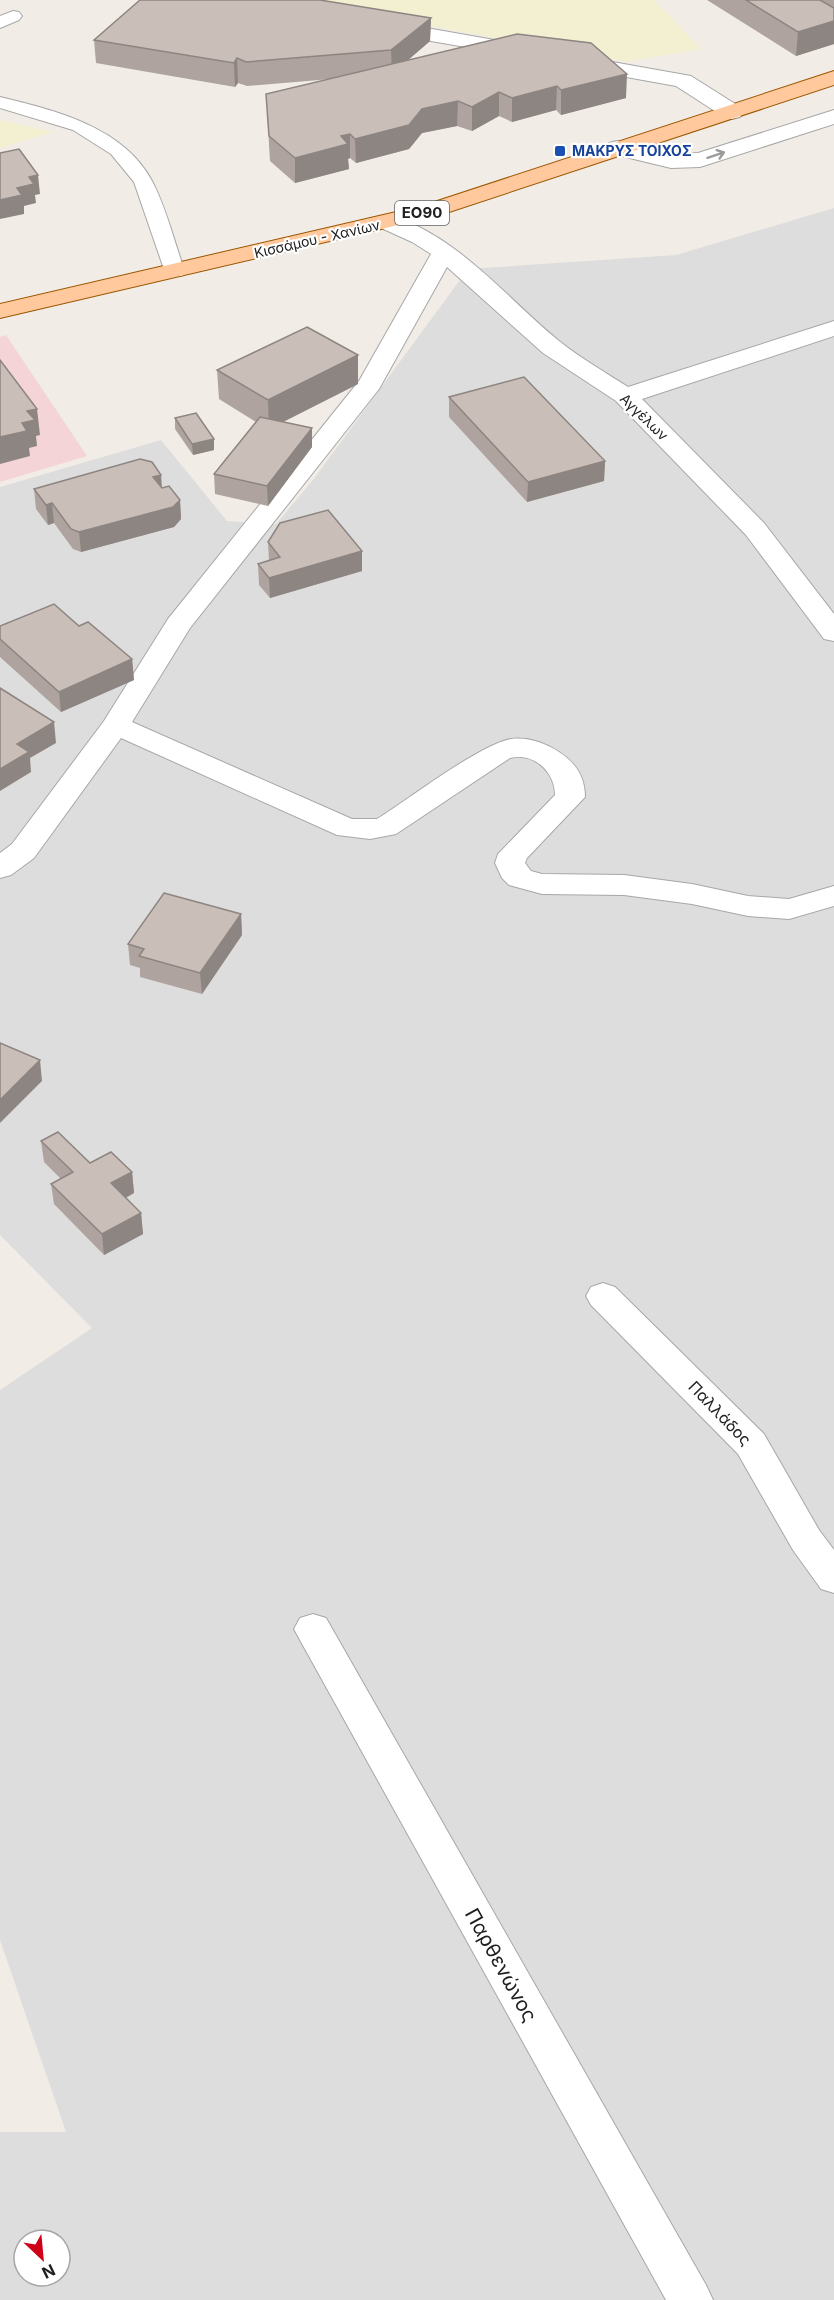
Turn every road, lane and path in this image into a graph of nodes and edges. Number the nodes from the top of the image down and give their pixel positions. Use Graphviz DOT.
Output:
graph roads {
  1 [pos="365,24"];
  2 [pos="834,78"];
  3 [pos="0,102"];
  4 [pos="732,112"];
  5 [pos="834,117"];
  6 [pos="617,148"];
  7 [pos="387,222"];
  8 [pos="444,252"];
  9 [pos="175,272"];
  10 [pos="0,311"];
  11 [pos="834,328"];
  12 [pos="625,396"];
  13 [pos="834,633"];
  14 [pos="116,725"];
  15 [pos="0,868"];
  16 [pos="834,896"];
  17 [pos="603,1296"];
  18 [pos="834,1578"];
  19 [pos="313,1629"];
  20 [pos="690,2300"];
  1 -- 4 [label="street"];
  2 -- 4 [label="main road, Κισσάμου - Χανίων / ΕΟ90"];
  3 -- 9 [label="lane"];
  4 -- 6 [label="main road, Κισσάμου - Χανίων / ΕΟ90"];
  6 -- 5 [label="street, one-way"];
  6 -- 7 [label="main road, Κισσάμου - Χανίων / ΕΟ90"];
  7 -- 8 [label="street, Αγγέλων"];
  7 -- 9 [label="main road, Κισσάμου - Χανίων / ΕΟ90"];
  8 -- 12 [label="street, Αγγέλων"];
  8 -- 14 [label="street"];
  9 -- 10 [label="main road, Κισσάμου - Χανίων / ΕΟ90"];
  11 -- 12 [label="street"];
  12 -- 13 [label="street, Αγγέλων"];
  14 -- 15 [label="street"];
  14 -- 16 [label="street"];
  17 -- 18 [label="street, Παλλάδος"];
  19 -- 20 [label="street, Παρθενώνος"];
}
